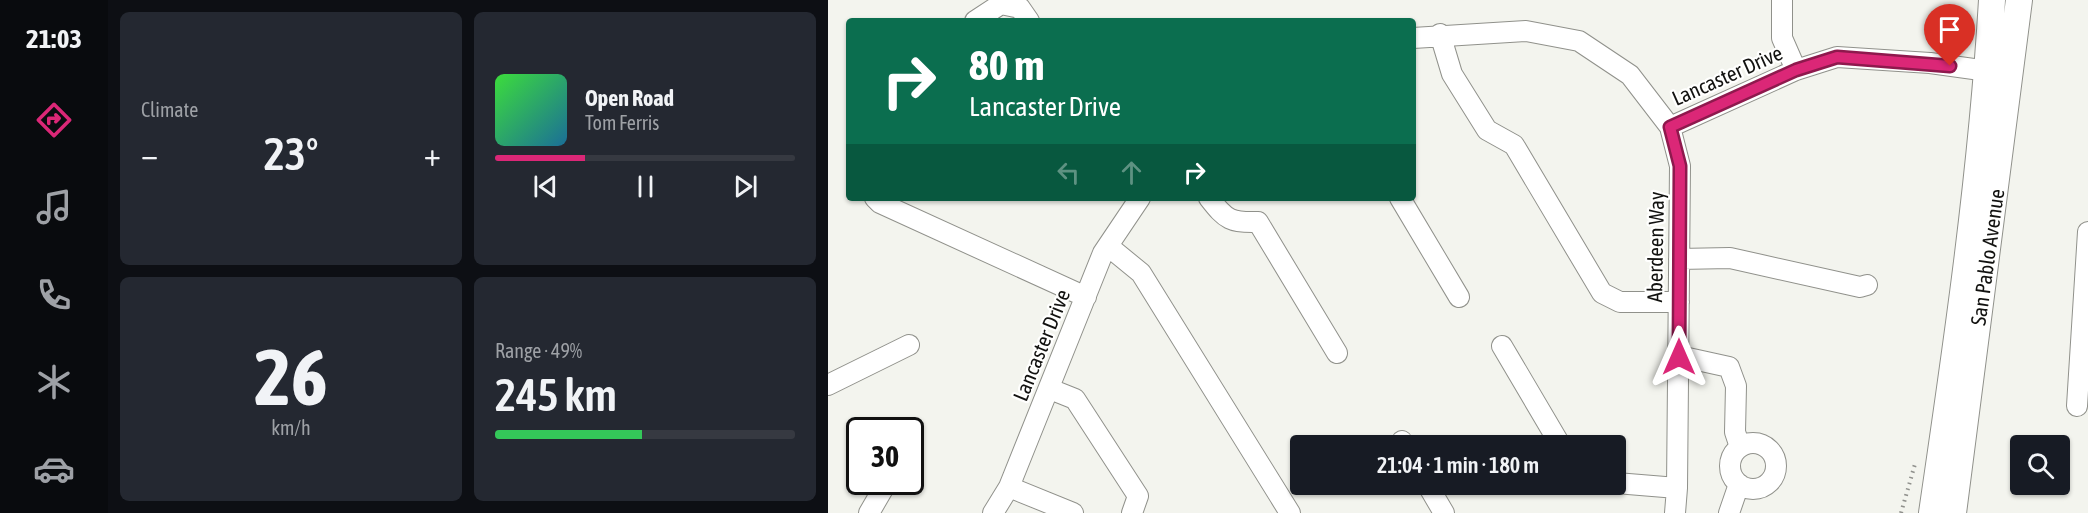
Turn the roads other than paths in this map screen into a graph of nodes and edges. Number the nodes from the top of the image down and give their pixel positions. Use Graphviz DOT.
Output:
graph roads {
  1 [pos="1782,0"];
  2 [pos="1992,0"];
  3 [pos="2019,0"];
  4 [pos="980,18"];
  5 [pos="1027,18"];
  6 [pos="1440,34"];
  7 [pos="1416,38"];
  8 [pos="1796,70"];
  9 [pos="1988,71"];
  10 [pos="1670,127"];
  11 [pos="878,201"];
  12 [pos="1138,201"];
  13 [pos="1211,201"];
  14 [pos="1402,201"];
  15 [pos="2088,232"];
  16 [pos="1108,246"];
  17 [pos="1679,259"];
  18 [pos="1867,285"];
  19 [pos="1086,297"];
  20 [pos="1460,297"];
  21 [pos="1679,302"];
  22 [pos="909,345"];
  23 [pos="1502,346"];
  24 [pos="1337,353"];
  25 [pos="1679,357"];
  26 [pos="828,385"];
  27 [pos="1050,389"];
  28 [pos="2077,406"];
  29 [pos="1555,435"];
  30 [pos="1740,447"];
  31 [pos="1626,484"];
  32 [pos="1739,484"];
  33 [pos="1009,487"];
  34 [pos="1677,488"];
  35 [pos="879,495"];
  36 [pos="1433,495"];
  37 [pos="1678,512"];
  38 [pos="869,513"];
  39 [pos="993,513"];
  40 [pos="1073,513"];
  41 [pos="1132,513"];
  42 [pos="1290,513"];
  43 [pos="1444,513"];
  44 [pos="1729,513"];
  45 [pos="1932,513"];
  46 [pos="1953,513"];
  1 -- 8 [label="street"];
  2 -- 9 [label="main road, San Pablo Avenue"];
  3 -- 46 [label="main road, San Pablo Avenue"];
  4 -- 5 [label="street"];
  6 -- 7 [label="street, Lancaster Drive"];
  6 -- 10 [label="street, Lancaster Drive"];
  6 -- 21 [label="street"];
  8 -- 9 [label="street, Lancaster Drive"];
  8 -- 10 [label="street, Lancaster Drive"];
  9 -- 45 [label="main road, San Pablo Avenue"];
  10 -- 17 [label="street, Aberdeen Way"];
  11 -- 19 [label="street"];
  12 -- 16 [label="street, Lancaster Drive"];
  13 -- 24 [label="street"];
  14 -- 20 [label="street"];
  15 -- 28 [label="street"];
  16 -- 19 [label="street, Lancaster Drive"];
  16 -- 42 [label="street"];
  17 -- 18 [label="street"];
  17 -- 21 [label="street, Aberdeen Way"];
  19 -- 27 [label="street, Lancaster Drive"];
  21 -- 25 [label="street, Aberdeen Way"];
  22 -- 26 [label="street"];
  23 -- 29 [label="street"];
  25 -- 30 [label="street"];
  25 -- 34 [label="street, Aberdeen Way"];
  27 -- 33 [label="street, Lancaster Drive"];
  27 -- 41 [label="street"];
  30 -- 32 [label="street"];
  30 -- 32 [label="street"];
  31 -- 34 [label="street"];
  32 -- 44 [label="street"];
  33 -- 39 [label="street, Lancaster Drive"];
  33 -- 40 [label="street"];
  34 -- 37 [label="street, Aberdeen Way"];
  35 -- 38 [label="street"];
  36 -- 43 [label="street"];
}
